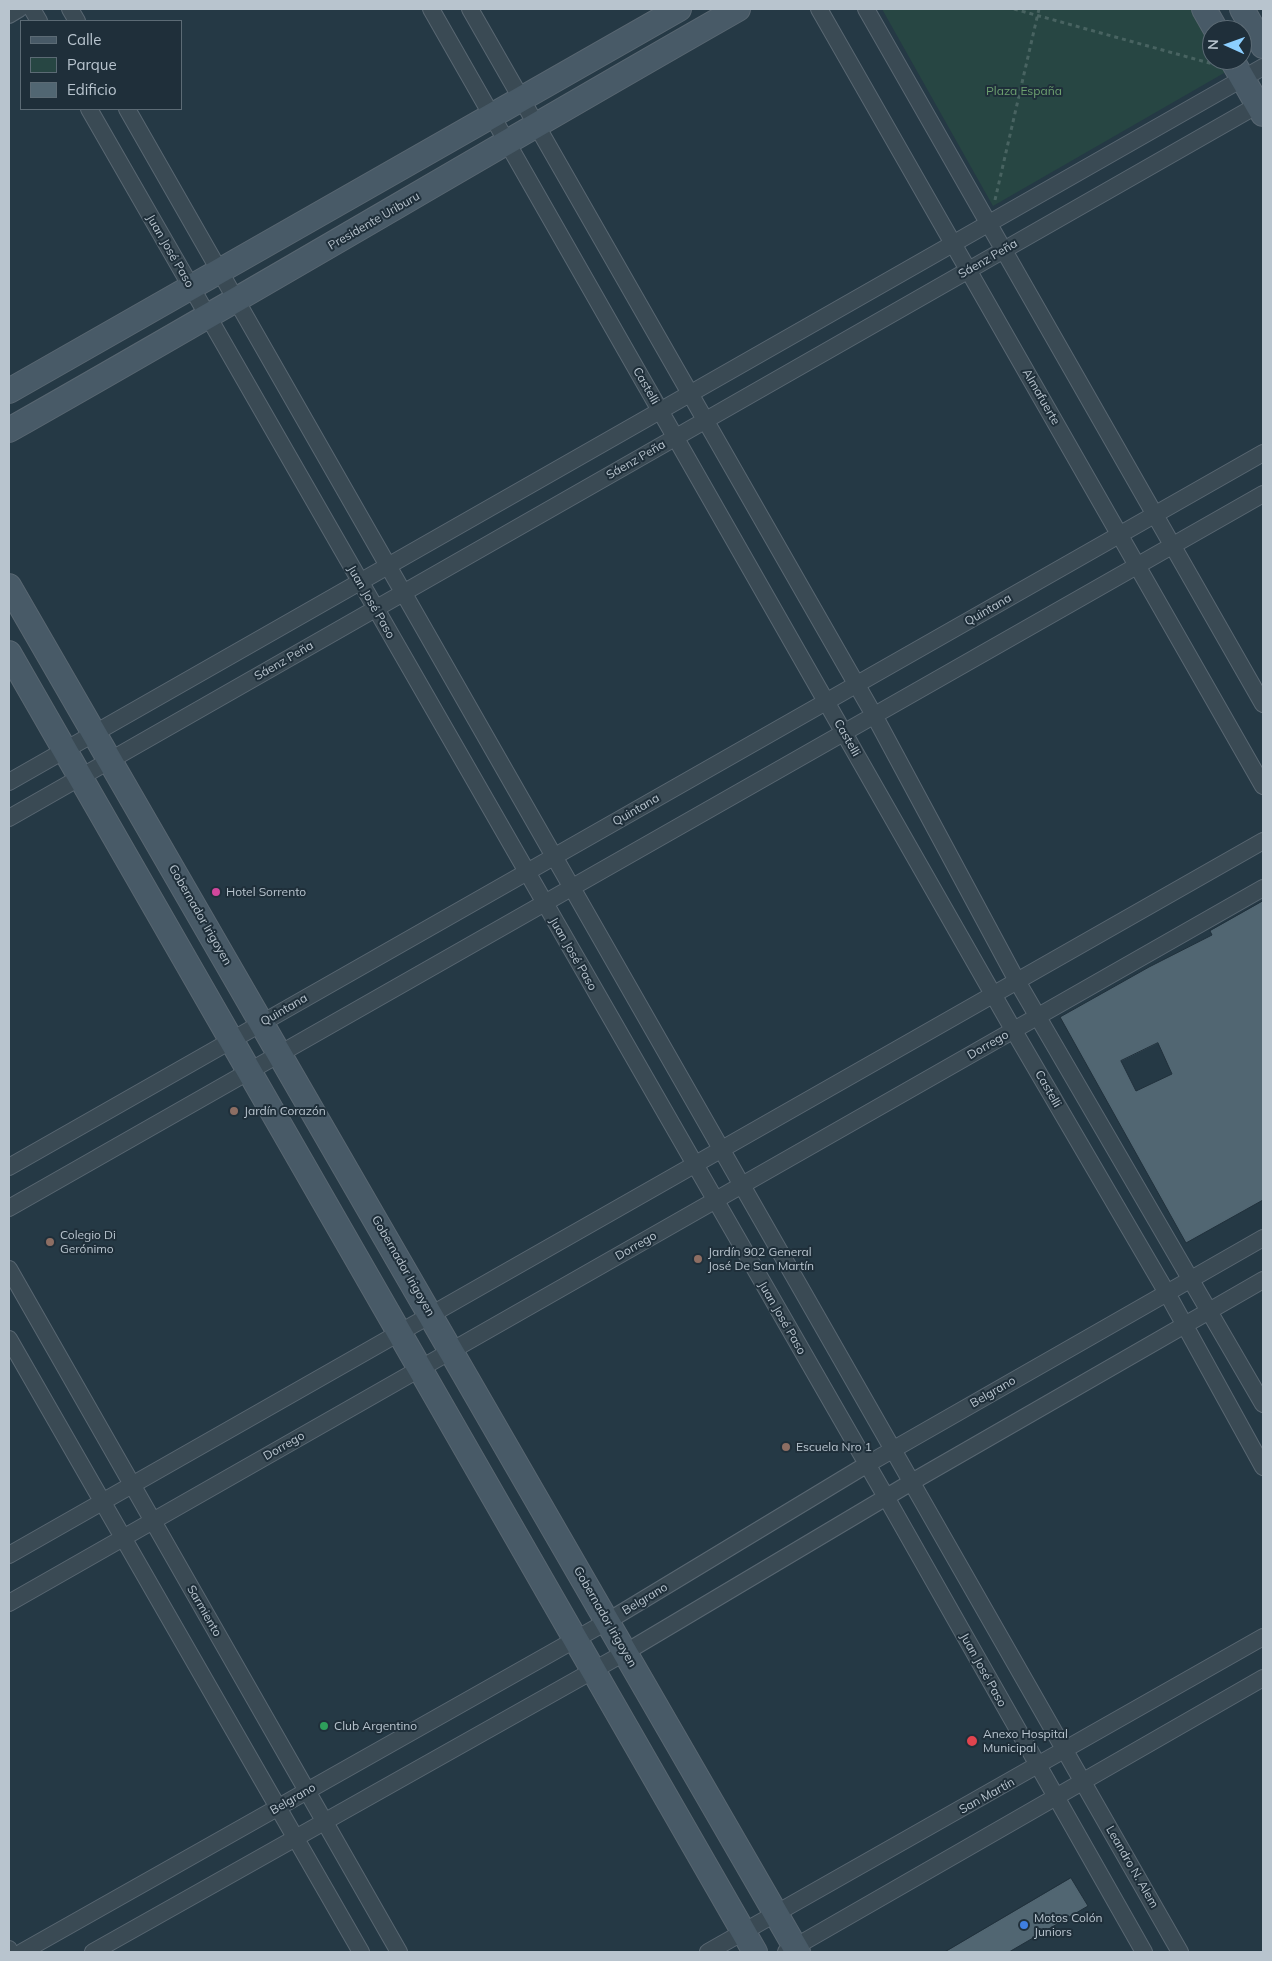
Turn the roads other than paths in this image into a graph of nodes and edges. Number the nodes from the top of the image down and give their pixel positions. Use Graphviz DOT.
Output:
graph roads {
  1 [pos="19,9"];
  2 [pos="32,9"];
  3 [pos="70,9"];
  4 [pos="431,9"];
  5 [pos="470,9"];
  6 [pos="679,9"];
  7 [pos="738,9"];
  8 [pos="818,9"];
  9 [pos="866,9"];
  10 [pos="1204,9"];
  11 [pos="1242,9"];
  12 [pos="9,15"];
  13 [pos="38,20"];
  14 [pos="76,20"];
  15 [pos="1210,20"];
  16 [pos="1263,46"];
  17 [pos="1230,70"];
  18 [pos="1234,70"];
  19 [pos="522,100"];
  20 [pos="1262,107"];
  21 [pos="90,110"];
  22 [pos="128,110"];
  23 [pos="492,117"];
  24 [pos="535,125"];
  25 [pos="506,143"];
  26 [pos="989,223"];
  27 [pos="953,244"];
  28 [pos="1004,250"];
  29 [pos="969,270"];
  30 [pos="220,271"];
  31 [pos="191,287"];
  32 [pos="237,301"];
  33 [pos="208,317"];
  34 [pos="9,390"];
  35 [pos="690,394"];
  36 [pos="660,411"];
  37 [pos="706,420"];
  38 [pos="9,430"];
  39 [pos="676,438"];
  40 [pos="1263,453"];
  41 [pos="1263,494"];
  42 [pos="1155,514"];
  43 [pos="1120,535"];
  44 [pos="1173,545"];
  45 [pos="388,566"];
  46 [pos="1137,566"];
  47 [pos="360,582"];
  48 [pos="9,586"];
  49 [pos="404,593"];
  50 [pos="375,609"];
  51 [pos="9,653"];
  52 [pos="857,684"];
  53 [pos="826,702"];
  54 [pos="1263,704"];
  55 [pos="874,715"];
  56 [pos="94,733"];
  57 [pos="844,733"];
  58 [pos="65,750"];
  59 [pos="110,760"];
  60 [pos="80,777"];
  61 [pos="9,782"];
  62 [pos="1263,786"];
  63 [pos="9,818"];
  64 [pos="1263,841"];
  65 [pos="554,856"];
  66 [pos="526,872"];
  67 [pos="572,887"];
  68 [pos="1263,888"];
  69 [pos="544,903"];
  70 [pos="1017,981"];
  71 [pos="993,994"];
  72 [pos="1037,1016"];
  73 [pos="262,1023"];
  74 [pos="1014,1031"];
  75 [pos="232,1040"];
  76 [pos="280,1054"];
  77 [pos="249,1071"];
  78 [pos="721,1149"];
  79 [pos="694,1165"];
  80 [pos="9,1167"];
  81 [pos="742,1186"];
  82 [pos="714,1201"];
  83 [pos="9,1208"];
  84 [pos="1263,1238"];
  85 [pos="9,1269"];
  86 [pos="1189,1279"];
  87 [pos="1263,1280"];
  88 [pos="1166,1293"];
  89 [pos="1208,1312"];
  90 [pos="431,1314"];
  91 [pos="1184,1327"];
  92 [pos="399,1332"];
  93 [pos="9,1339"];
  94 [pos="452,1351"];
  95 [pos="420,1369"];
  96 [pos="1263,1404"];
  97 [pos="892,1451"];
  98 [pos="866,1465"];
  99 [pos="1263,1467"];
  100 [pos="910,1482"];
  101 [pos="132,1485"];
  102 [pos="886,1497"];
  103 [pos="102,1502"];
  104 [pos="153,1521"];
  105 [pos="123,1538"];
  106 [pos="9,1555"];
  107 [pos="9,1603"];
  108 [pos="608,1621"];
  109 [pos="1263,1637"];
  110 [pos="576,1640"];
  111 [pos="626,1652"];
  112 [pos="593,1670"];
  113 [pos="1263,1678"];
  114 [pos="1066,1751"];
  115 [pos="1038,1767"];
  116 [pos="1083,1782"];
  117 [pos="307,1791"];
  118 [pos="1056,1799"];
  119 [pos="278,1808"];
  120 [pos="324,1822"];
  121 [pos="295,1838"];
  122 [pos="776,1914"];
  123 [pos="749,1942"];
  124 [pos="793,1951"];
  125 [pos="22,1952"];
  126 [pos="93,1952"];
  127 [pos="361,1952"];
  128 [pos="399,1952"];
  129 [pos="708,1952"];
  130 [pos="1144,1952"];
  131 [pos="1180,1952"];
  1 -- 12 [label="street"];
  2 -- 13 [label="street"];
  3 -- 14 [label="street"];
  4 -- 23 [label="street, Castelli"];
  5 -- 19 [label="street"];
  6 -- 19 [label="street"];
  7 -- 24 [label="street, Presidente Uriburu"];
  8 -- 27 [label="street, Almafuerte"];
  9 -- 26 [label="street"];
  10 -- 15 [label="street"];
  11 -- 16 [label="street"];
  17 -- 26 [label="street"];
  18 -- 20 [label="street"];
  19 -- 23 [label="street"];
  19 -- 24 [label="street"];
  20 -- 28 [label="street, Sáenz Peña"];
  21 -- 31 [label="street, Juan José Paso"];
  22 -- 30 [label="street"];
  23 -- 25 [label="street, Castelli"];
  23 -- 30 [label="street"];
  24 -- 25 [label="street, Presidente Uriburu"];
  24 -- 35 [label="street"];
  25 -- 32 [label="street, Presidente Uriburu"];
  25 -- 36 [label="street, Castelli"];
  26 -- 27 [label="street"];
  26 -- 28 [label="street"];
  27 -- 29 [label="street, Almafuerte"];
  27 -- 35 [label="street"];
  28 -- 29 [label="street, Sáenz Peña"];
  28 -- 42 [label="street"];
  29 -- 37 [label="street, Sáenz Peña"];
  29 -- 43 [label="street, Almafuerte"];
  30 -- 31 [label="street"];
  30 -- 32 [label="street"];
  31 -- 33 [label="street, Juan José Paso"];
  31 -- 34 [label="street"];
  32 -- 33 [label="street, Presidente Uriburu"];
  32 -- 45 [label="street"];
  33 -- 38 [label="street, Presidente Uriburu"];
  33 -- 47 [label="street, Juan José Paso"];
  35 -- 36 [label="street"];
  35 -- 37 [label="street"];
  36 -- 39 [label="street, Castelli"];
  36 -- 45 [label="street"];
  37 -- 39 [label="street, Sáenz Peña"];
  37 -- 52 [label="street"];
  39 -- 49 [label="street, Sáenz Peña"];
  39 -- 53 [label="street, Castelli"];
  40 -- 42 [label="street, Quintana"];
  41 -- 44 [label="street"];
  42 -- 43 [label="street, Quintana"];
  42 -- 44 [label="street"];
  43 -- 46 [label="street, Almafuerte"];
  43 -- 52 [label="street, Quintana"];
  44 -- 46 [label="street"];
  44 -- 54 [label="street"];
  45 -- 47 [label="street"];
  45 -- 49 [label="street"];
  46 -- 55 [label="street"];
  46 -- 62 [label="street, Almafuerte"];
  47 -- 50 [label="street, Juan José Paso"];
  47 -- 56 [label="street"];
  48 -- 56 [label="street, Gobernador Irigoyen"];
  49 -- 50 [label="street, Sáenz Peña"];
  49 -- 65 [label="street"];
  50 -- 59 [label="street, Sáenz Peña"];
  50 -- 66 [label="street, Juan José Paso"];
  51 -- 58 [label="street"];
  52 -- 53 [label="street, Quintana"];
  52 -- 55 [label="street"];
  53 -- 57 [label="street, Castelli"];
  53 -- 65 [label="street, Quintana"];
  55 -- 57 [label="street"];
  55 -- 70 [label="street"];
  56 -- 58 [label="street"];
  56 -- 59 [label="street, Gobernador Irigoyen"];
  57 -- 67 [label="street"];
  57 -- 71 [label="street, Castelli"];
  58 -- 60 [label="street"];
  58 -- 61 [label="street"];
  59 -- 60 [label="street, Sáenz Peña"];
  59 -- 73 [label="street, Gobernador Irigoyen"];
  60 -- 63 [label="street, Sáenz Peña"];
  60 -- 75 [label="street"];
  64 -- 70 [label="street"];
  65 -- 66 [label="street, Quintana"];
  65 -- 67 [label="street"];
  66 -- 69 [label="street, Juan José Paso"];
  66 -- 73 [label="street, Quintana"];
  67 -- 69 [label="street"];
  67 -- 78 [label="street"];
  68 -- 72 [label="street, Dorrego"];
  69 -- 76 [label="street"];
  69 -- 79 [label="street, Juan José Paso"];
  70 -- 71 [label="street"];
  70 -- 72 [label="street"];
  71 -- 74 [label="street, Castelli"];
  71 -- 78 [label="street"];
  72 -- 74 [label="street, Dorrego"];
  72 -- 86 [label="street"];
  73 -- 75 [label="street, Quintana"];
  73 -- 76 [label="street, Gobernador Irigoyen"];
  74 -- 81 [label="street, Dorrego"];
  74 -- 88 [label="street, Castelli"];
  75 -- 77 [label="street"];
  75 -- 80 [label="street, Quintana"];
  76 -- 77 [label="street"];
  76 -- 90 [label="street, Gobernador Irigoyen"];
  77 -- 83 [label="street"];
  77 -- 92 [label="street"];
  78 -- 79 [label="street"];
  78 -- 81 [label="street"];
  79 -- 82 [label="street, Juan José Paso"];
  79 -- 90 [label="street"];
  81 -- 82 [label="street, Dorrego"];
  81 -- 97 [label="street"];
  82 -- 94 [label="street, Dorrego"];
  82 -- 98 [label="street, Juan José Paso"];
  84 -- 86 [label="street, Belgrano"];
  85 -- 101 [label="street, Sarmiento"];
  86 -- 88 [label="street, Belgrano"];
  86 -- 89 [label="street"];
  87 -- 89 [label="street"];
  88 -- 91 [label="street, Castelli"];
  88 -- 97 [label="street, Belgrano"];
  89 -- 91 [label="street"];
  89 -- 96 [label="street"];
  90 -- 92 [label="street"];
  90 -- 94 [label="street, Gobernador Irigoyen"];
  91 -- 99 [label="street, Castelli"];
  91 -- 100 [label="street"];
  92 -- 95 [label="street"];
  92 -- 101 [label="street"];
  93 -- 103 [label="street"];
  94 -- 95 [label="street, Dorrego"];
  94 -- 108 [label="street, Gobernador Irigoyen"];
  95 -- 104 [label="street, Dorrego"];
  95 -- 110 [label="street"];
  97 -- 98 [label="street, Belgrano"];
  97 -- 100 [label="street"];
  98 -- 102 [label="street, Juan José Paso"];
  98 -- 108 [label="street, Belgrano"];
  100 -- 102 [label="street"];
  100 -- 114 [label="street"];
  101 -- 103 [label="street"];
  101 -- 104 [label="street, Sarmiento"];
  102 -- 111 [label="street"];
  102 -- 115 [label="street, Juan José Paso"];
  103 -- 105 [label="street"];
  103 -- 106 [label="street"];
  104 -- 105 [label="street, Dorrego"];
  104 -- 117 [label="street, Sarmiento"];
  105 -- 107 [label="street, Dorrego"];
  105 -- 119 [label="street"];
  108 -- 110 [label="street, Belgrano"];
  108 -- 111 [label="street, Gobernador Irigoyen"];
  109 -- 114 [label="street, San Martín"];
  110 -- 112 [label="street"];
  110 -- 117 [label="street, Belgrano"];
  111 -- 112 [label="street"];
  111 -- 122 [label="street, Gobernador Irigoyen"];
  112 -- 120 [label="street"];
  112 -- 123 [label="street"];
  113 -- 116 [label="street"];
  114 -- 115 [label="street, San Martín"];
  114 -- 116 [label="street"];
  115 -- 118 [label="street, Juan José Paso"];
  115 -- 122 [label="street, San Martín"];
  116 -- 118 [label="street"];
  116 -- 131 [label="street, Leandro N. Alem"];
  117 -- 119 [label="street, Belgrano"];
  117 -- 120 [label="street, Sarmiento"];
  118 -- 124 [label="street"];
  118 -- 130 [label="street"];
  119 -- 121 [label="street"];
  119 -- 125 [label="street, Belgrano"];
  120 -- 121 [label="street"];
  120 -- 128 [label="street, Sarmiento"];
  121 -- 126 [label="street"];
  121 -- 127 [label="street"];
  122 -- 123 [label="street, San Martín"];
  122 -- 124 [label="street, Gobernador Irigoyen"];
  123 -- 129 [label="street, San Martín"];
}
